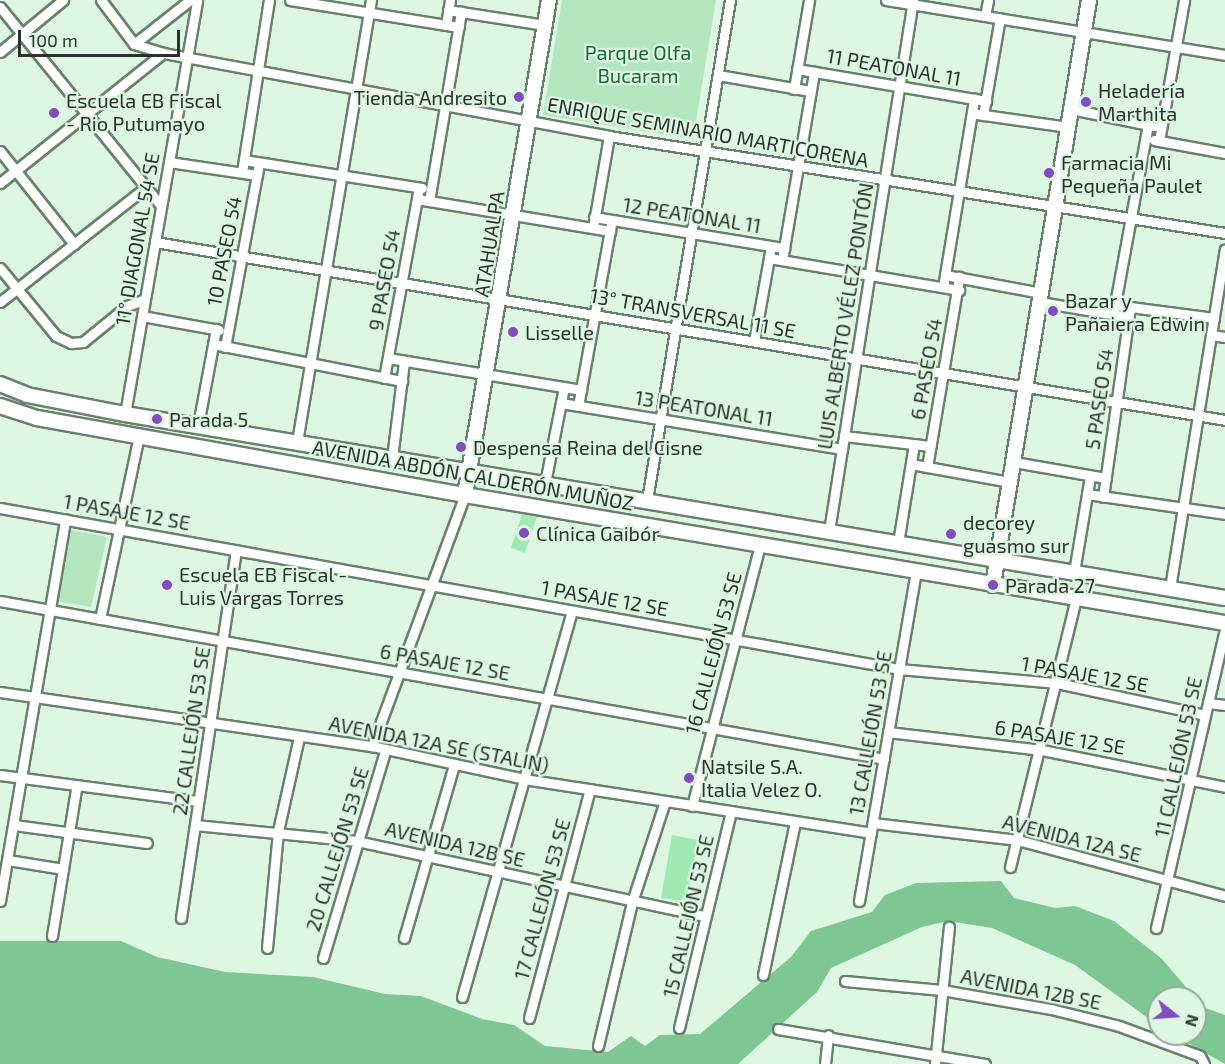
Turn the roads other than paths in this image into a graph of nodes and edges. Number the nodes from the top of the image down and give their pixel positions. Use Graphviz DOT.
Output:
graph roads {
  1 [pos="63,0"];
  2 [pos="101,0"];
  3 [pos="190,0"];
  4 [pos="197,0"];
  5 [pos="269,0"];
  6 [pos="290,0"];
  7 [pos="371,0"];
  8 [pos="549,0"];
  9 [pos="730,0"];
  10 [pos="809,0"];
  11 [pos="886,0"];
  12 [pos="988,0"];
  13 [pos="1089,0"];
  14 [pos="1184,0"];
  15 [pos="913,3"];
  16 [pos="449,5"];
  17 [pos="0,7"];
  18 [pos="461,12"];
  19 [pos="369,13"];
  20 [pos="986,16"];
  21 [pos="1000,18"];
  22 [pos="446,25"];
  23 [pos="544,25"];
  24 [pos="459,27"];
  25 [pos="1084,31"];
  26 [pos="22,34"];
  27 [pos="134,44"];
  28 [pos="1176,47"];
  29 [pos="0,52"];
  30 [pos="162,53"];
  31 [pos="1225,55"];
  32 [pos="187,57"];
  33 [pos="797,69"];
  34 [pos="258,70"];
  35 [pos="814,72"];
  36 [pos="718,75"];
  37 [pos="900,87"];
  38 [pos="356,88"];
  39 [pos="794,89"];
  40 [pos="811,92"];
  41 [pos="974,99"];
  42 [pos="986,101"];
  43 [pos="446,104"];
  44 [pos="1071,109"];
  45 [pos="85,113"];
  46 [pos="972,113"];
  47 [pos="983,115"];
  48 [pos="529,119"];
  49 [pos="1148,124"];
  50 [pos="1068,127"];
  51 [pos="1162,127"];
  52 [pos="609,136"];
  53 [pos="1145,139"];
  54 [pos="1159,141"];
  55 [pos="0,151"];
  56 [pos="705,152"];
  57 [pos="1225,153"];
  58 [pos="244,160"];
  59 [pos="169,162"];
  60 [pos="259,163"];
  61 [pos="798,167"];
  62 [pos="15,170"];
  63 [pos="242,172"];
  64 [pos="257,175"];
  65 [pos="342,176"];
  66 [pos="885,180"];
  67 [pos="0,183"];
  68 [pos="145,188"];
  69 [pos="419,188"];
  70 [pos="959,189"];
  71 [pos="431,190"];
  72 [pos="417,200"];
  73 [pos="429,201"];
  74 [pos="1055,205"];
  75 [pos="161,206"];
  76 [pos="514,215"];
  77 [pos="1131,218"];
  78 [pos="612,220"];
  79 [pos="594,222"];
  80 [pos="610,231"];
  81 [pos="692,233"];
  82 [pos="1225,233"];
  83 [pos="155,242"];
  84 [pos="74,244"];
  85 [pos="771,246"];
  86 [pos="784,248"];
  87 [pos="1225,249"];
  88 [pos="242,255"];
  89 [pos="770,258"];
  90 [pos="783,259"];
  91 [pos="0,268"];
  92 [pos="327,269"];
  93 [pos="870,273"];
  94 [pos="945,275"];
  95 [pos="959,277"];
  96 [pos="402,281"];
  97 [pos="943,287"];
  98 [pos="17,289"];
  99 [pos="959,290"];
  100 [pos="500,296"];
  101 [pos="1040,298"];
  102 [pos="145,299"];
  103 [pos="0,302"];
  104 [pos="1114,310"];
  105 [pos="1130,312"];
  106 [pos="594,315"];
  107 [pos="142,316"];
  108 [pos="1214,318"];
  109 [pos="676,328"];
  110 [pos="216,329"];
  111 [pos="228,331"];
  112 [pos="1211,335"];
  113 [pos="1225,338"];
  114 [pos="754,341"];
  115 [pos="213,344"];
  116 [pos="225,347"];
  117 [pos="388,358"];
  118 [pos="856,358"];
  119 [pos="404,361"];
  120 [pos="311,364"];
  121 [pos="945,372"];
  122 [pos="487,374"];
  123 [pos="384,378"];
  124 [pos="402,381"];
  125 [pos="0,384"];
  126 [pos="564,387"];
  127 [pos="1026,387"];
  128 [pos="581,390"];
  129 [pos="1117,402"];
  130 [pos="561,403"];
  131 [pos="0,406"];
  132 [pos="578,406"];
  133 [pos="125,414"];
  134 [pos="1198,415"];
  135 [pos="661,419"];
  136 [pos="1225,420"];
  137 [pos="198,425"];
  138 [pos="139,436"];
  139 [pos="844,436"];
  140 [pos="297,442"];
  141 [pos="914,444"];
  142 [pos="930,446"];
  143 [pos="842,449"];
  144 [pos="392,458"];
  145 [pos="1014,462"];
  146 [pos="911,464"];
  147 [pos="927,467"];
  148 [pos="470,471"];
  149 [pos="1090,476"];
  150 [pos="1106,478"];
  151 [pos="1010,482"];
  152 [pos="545,483"];
  153 [pos="1087,494"];
  154 [pos="465,495"];
  155 [pos="1103,496"];
  156 [pos="647,500"];
  157 [pos="0,508"];
  158 [pos="1183,508"];
  159 [pos="1225,514"];
  160 [pos="65,519"];
  161 [pos="119,529"];
  162 [pos="828,531"];
  163 [pos="898,543"];
  164 [pos="760,545"];
  165 [pos="236,550"];
  166 [pos="998,559"];
  167 [pos="916,572"];
  168 [pos="1074,572"];
  169 [pos="993,585"];
  170 [pos="434,586"];
  171 [pos="1170,588"];
  172 [pos="1076,598"];
  173 [pos="1225,598"];
  174 [pos="0,601"];
  175 [pos="48,610"];
  176 [pos="572,611"];
  177 [pos="100,619"];
  178 [pos="1225,623"];
  179 [pos="1225,628"];
  180 [pos="735,640"];
  181 [pos="222,641"];
  182 [pos="899,669"];
  183 [pos="400,672"];
  184 [pos="1057,683"];
  185 [pos="0,692"];
  186 [pos="36,697"];
  187 [pos="547,698"];
  188 [pos="1208,703"];
  189 [pos="1225,705"];
  190 [pos="1205,715"];
  191 [pos="210,726"];
  192 [pos="712,728"];
  193 [pos="888,732"];
  194 [pos="299,737"];
  195 [pos="372,747"];
  196 [pos="1042,750"];
  197 [pos="385,751"];
  198 [pos="884,759"];
  199 [pos="454,765"];
  200 [pos="0,775"];
  201 [pos="524,779"];
  202 [pos="1192,779"];
  203 [pos="22,780"];
  204 [pos="1225,787"];
  205 [pos="76,789"];
  206 [pos="590,789"];
  207 [pos="198,801"];
  208 [pos="665,801"];
  209 [pos="692,806"];
  210 [pos="731,812"];
  211 [pos="795,822"];
  212 [pos="873,822"];
  213 [pos="14,825"];
  214 [pos="195,825"];
  215 [pos="70,831"];
  216 [pos="278,831"];
  217 [pos="871,833"];
  218 [pos="1018,840"];
  219 [pos="357,841"];
  220 [pos="147,843"];
  221 [pos="431,854"];
  222 [pos="8,860"];
  223 [pos="1010,867"];
  224 [pos="63,869"];
  225 [pos="498,870"];
  226 [pos="1170,882"];
  227 [pos="565,890"];
  228 [pos="1225,896"];
  229 [pos="0,901"];
  230 [pos="860,901"];
  231 [pos="632,902"];
  232 [pos="705,916"];
  233 [pos="181,918"];
  234 [pos="949,927"];
  235 [pos="1156,928"];
  236 [pos="51,936"];
  237 [pos="404,938"];
  238 [pos="267,948"];
  239 [pos="323,958"];
  240 [pos="763,975"];
  241 [pos="844,981"];
  242 [pos="942,990"];
  243 [pos="462,997"];
  244 [pos="529,1018"];
  245 [pos="679,1028"];
  246 [pos="778,1029"];
  247 [pos="828,1035"];
  248 [pos="598,1046"];
  249 [pos="936,1053"];
  250 [pos="1204,1061"];
  251 [pos="825,1064"];
  252 [pos="935,1064"];
  253 [pos="985,1064"];
  1 -- 26 [label="street"];
  2 -- 27 [label="street"];
  3 -- 27 [label="street"];
  4 -- 32 [label="street, 11° DIAGONAL 54 SE"];
  5 -- 34 [label="street, 10 PASEO 54"];
  6 -- 19 [label="street"];
  7 -- 19 [label="street"];
  8 -- 23 [label="main road, ATAHUALPA"];
  9 -- 36 [label="street"];
  10 -- 33 [label="street"];
  11 -- 15 [label="street"];
  12 -- 20 [label="street"];
  13 -- 25 [label="main road"];
  14 -- 28 [label="street"];
  15 -- 20 [label="street"];
  15 -- 37 [label="street, LUIS ALBERTO VÉLEZ PONTÓN"];
  16 -- 18 [label="street"];
  16 -- 22 [label="street"];
  17 -- 26 [label="street"];
  18 -- 23 [label="street"];
  18 -- 24 [label="street"];
  19 -- 22 [label="street"];
  19 -- 38 [label="street"];
  20 -- 21 [label="street"];
  21 -- 25 [label="street"];
  21 -- 42 [label="street"];
  22 -- 24 [label="street"];
  23 -- 48 [label="main road, ATAHUALPA"];
  24 -- 43 [label="street"];
  25 -- 28 [label="street"];
  25 -- 44 [label="main road"];
  26 -- 29 [label="street"];
  26 -- 45 [label="street"];
  27 -- 30 [label="street, ENRIQUE SEMINARIO MARTICORENA"];
  28 -- 31 [label="street"];
  28 -- 51 [label="street"];
  30 -- 32 [label="street, ENRIQUE SEMINARIO MARTICORENA"];
  30 -- 45 [label="street"];
  32 -- 34 [label="street, ENRIQUE SEMINARIO MARTICORENA"];
  32 -- 59 [label="street, 11° DIAGONAL 54 SE"];
  33 -- 35 [label="street, 11 PEATONAL 11"];
  33 -- 39 [label="street"];
  34 -- 38 [label="street, ENRIQUE SEMINARIO MARTICORENA"];
  34 -- 58 [label="street, 10 PASEO 54"];
  35 -- 37 [label="street, 11 PEATONAL 11"];
  35 -- 40 [label="street"];
  36 -- 39 [label="street, 11 PEATONAL 11"];
  36 -- 56 [label="street"];
  37 -- 41 [label="street, 11 PEATONAL 11"];
  37 -- 66 [label="street, LUIS ALBERTO VÉLEZ PONTÓN"];
  38 -- 43 [label="street, ENRIQUE SEMINARIO MARTICORENA"];
  38 -- 65 [label="street"];
  39 -- 40 [label="street, 11 PEATONAL 11"];
  40 -- 61 [label="street"];
  41 -- 42 [label="street, 11 PEATONAL 11"];
  41 -- 46 [label="street"];
  42 -- 47 [label="street"];
  43 -- 48 [label="street, ENRIQUE SEMINARIO MARTICORENA"];
  43 -- 71 [label="street"];
  44 -- 49 [label="street"];
  44 -- 50 [label="main road"];
  45 -- 62 [label="street"];
  45 -- 68 [label="street"];
  46 -- 47 [label="street, 11 PEATONAL 11"];
  46 -- 70 [label="street"];
  47 -- 50 [label="street, 11 PEATONAL 11"];
  48 -- 52 [label="street, ENRIQUE SEMINARIO MARTICORENA"];
  48 -- 76 [label="main road, ATAHUALPA"];
  49 -- 51 [label="street"];
  49 -- 53 [label="street"];
  50 -- 74 [label="main road"];
  51 -- 54 [label="street"];
  52 -- 56 [label="street, ENRIQUE SEMINARIO MARTICORENA"];
  52 -- 79 [label="street"];
  53 -- 54 [label="street"];
  53 -- 77 [label="street"];
  54 -- 57 [label="street"];
  55 -- 62 [label="street"];
  56 -- 61 [label="street, ENRIQUE SEMINARIO MARTICORENA"];
  56 -- 81 [label="street"];
  58 -- 60 [label="street"];
  58 -- 63 [label="street, 10 PASEO 54"];
  59 -- 63 [label="street"];
  59 -- 75 [label="street, 11° DIAGONAL 54 SE"];
  60 -- 64 [label="street, 10 PASEO 54"];
  60 -- 65 [label="street"];
  61 -- 66 [label="street, ENRIQUE SEMINARIO MARTICORENA"];
  61 -- 86 [label="street"];
  62 -- 67 [label="street"];
  62 -- 84 [label="street"];
  63 -- 64 [label="street"];
  64 -- 88 [label="street, 10 PASEO 54"];
  65 -- 69 [label="street"];
  65 -- 92 [label="street"];
  66 -- 70 [label="street, ENRIQUE SEMINARIO MARTICORENA"];
  66 -- 93 [label="street, LUIS ALBERTO VÉLEZ PONTÓN"];
  68 -- 75 [label="street"];
  68 -- 84 [label="street"];
  69 -- 71 [label="street"];
  69 -- 72 [label="street, 9 PASEO 54"];
  70 -- 74 [label="street, ENRIQUE SEMINARIO MARTICORENA"];
  70 -- 94 [label="street"];
  71 -- 73 [label="street"];
  72 -- 73 [label="street, 12 PEATONAL 11"];
  72 -- 96 [label="street, 9 PASEO 54"];
  73 -- 76 [label="street, 12 PEATONAL 11"];
  74 -- 77 [label="street, ENRIQUE SEMINARIO MARTICORENA"];
  74 -- 101 [label="main road"];
  75 -- 83 [label="street, 11° DIAGONAL 54 SE"];
  76 -- 79 [label="street, 12 PEATONAL 11"];
  76 -- 100 [label="main road, ATAHUALPA"];
  77 -- 82 [label="street, ENRIQUE SEMINARIO MARTICORENA"];
  77 -- 104 [label="street"];
  78 -- 79 [label="street, 12 PEATONAL 11"];
  78 -- 80 [label="street"];
  78 -- 81 [label="street, 12 PEATONAL 11"];
  79 -- 80 [label="street, 12 PEATONAL 11"];
  80 -- 106 [label="street"];
  81 -- 85 [label="street, 12 PEATONAL 11"];
  81 -- 109 [label="street"];
  83 -- 88 [label="street, 13° TRANSVERSAL 11 SE"];
  83 -- 102 [label="street, 11° DIAGONAL 54 SE"];
  84 -- 98 [label="street"];
  85 -- 86 [label="street, 12 PEATONAL 11"];
  85 -- 89 [label="street"];
  86 -- 90 [label="street"];
  87 -- 108 [label="street"];
  88 -- 92 [label="street, 13° TRANSVERSAL 11 SE"];
  88 -- 111 [label="street, 10 PASEO 54"];
  89 -- 90 [label="street, 12 PEATONAL 11"];
  89 -- 114 [label="street"];
  90 -- 93 [label="street, 12 PEATONAL 11"];
  91 -- 98 [label="street"];
  92 -- 96 [label="street, 13° TRANSVERSAL 11 SE"];
  92 -- 120 [label="street"];
  93 -- 97 [label="street, 12 PEATONAL 11"];
  93 -- 118 [label="street, LUIS ALBERTO VÉLEZ PONTÓN"];
  94 -- 95 [label="street"];
  94 -- 97 [label="street"];
  95 -- 99 [label="street, 6 PASEO 54"];
  95 -- 101 [label="street"];
  96 -- 100 [label="street, 13° TRANSVERSAL 11 SE"];
  96 -- 117 [label="street, 9 PASEO 54"];
  97 -- 99 [label="street, 12 PEATONAL 11"];
  98 -- 102 [label="street"];
  98 -- 103 [label="street"];
  99 -- 121 [label="street, 6 PASEO 54"];
  100 -- 106 [label="street, 13° TRANSVERSAL 11 SE"];
  100 -- 122 [label="main road, ATAHUALPA"];
  101 -- 104 [label="street"];
  101 -- 127 [label="main road"];
  102 -- 107 [label="street, 11° DIAGONAL 54 SE"];
  104 -- 105 [label="street"];
  105 -- 108 [label="street"];
  105 -- 129 [label="street, 5 PASEO 54"];
  106 -- 109 [label="street, 13° TRANSVERSAL 11 SE"];
  106 -- 128 [label="street"];
  107 -- 110 [label="street"];
  107 -- 133 [label="street, 11° DIAGONAL 54 SE"];
  108 -- 112 [label="street"];
  109 -- 114 [label="street, 13° TRANSVERSAL 11 SE"];
  109 -- 135 [label="street"];
  110 -- 111 [label="street"];
  110 -- 115 [label="street, 10 PASEO 54"];
  111 -- 116 [label="street, 10 PASEO 54"];
  112 -- 113 [label="street"];
  112 -- 134 [label="street"];
  114 -- 118 [label="street, 13° TRANSVERSAL 11 SE"];
  115 -- 116 [label="street"];
  115 -- 137 [label="street, 10 PASEO 54"];
  116 -- 120 [label="street"];
  117 -- 119 [label="street"];
  117 -- 123 [label="street, 9 PASEO 54"];
  118 -- 121 [label="street, 13° TRANSVERSAL 11 SE"];
  118 -- 139 [label="street, LUIS ALBERTO VÉLEZ PONTÓN"];
  119 -- 122 [label="street"];
  119 -- 124 [label="street"];
  120 -- 123 [label="street"];
  120 -- 140 [label="street"];
  121 -- 127 [label="street, 13° TRANSVERSAL 11 SE"];
  121 -- 142 [label="street, 6 PASEO 54"];
  122 -- 126 [label="street"];
  122 -- 148 [label="main road, ATAHUALPA"];
  123 -- 124 [label="street"];
  124 -- 144 [label="street"];
  125 -- 133 [label="main road, AVENIDA ABDÓN CALDERÓN MUÑOZ"];
  126 -- 128 [label="street"];
  126 -- 130 [label="street"];
  127 -- 129 [label="street, 13° TRANSVERSAL 11 SE"];
  127 -- 145 [label="main road"];
  128 -- 132 [label="street"];
  129 -- 134 [label="street, 13° TRANSVERSAL 11 SE"];
  129 -- 150 [label="street, 5 PASEO 54"];
  130 -- 132 [label="street, 13 PEATONAL 11"];
  130 -- 152 [label="street"];
  131 -- 138 [label="main road, AVENIDA ABDÓN CALDERÓN MUÑOZ"];
  132 -- 135 [label="street, 13 PEATONAL 11"];
  133 -- 137 [label="main road, AVENIDA ABDÓN CALDERÓN MUÑOZ"];
  134 -- 136 [label="street, 13° TRANSVERSAL 11 SE"];
  134 -- 158 [label="street"];
  135 -- 143 [label="street, 13 PEATONAL 11"];
  135 -- 156 [label="street"];
  137 -- 140 [label="main road, AVENIDA ABDÓN CALDERÓN MUÑOZ"];
  138 -- 154 [label="main road, AVENIDA ABDÓN CALDERÓN MUÑOZ"];
  138 -- 161 [label="street"];
  139 -- 141 [label="street"];
  139 -- 143 [label="street, LUIS ALBERTO VÉLEZ PONTÓN"];
  140 -- 144 [label="main road, AVENIDA ABDÓN CALDERÓN MUÑOZ"];
  141 -- 142 [label="street"];
  141 -- 146 [label="street, 6 PASEO 54"];
  142 -- 147 [label="street, 6 PASEO 54"];
  143 -- 162 [label="street, LUIS ALBERTO VÉLEZ PONTÓN"];
  144 -- 148 [label="main road, AVENIDA ABDÓN CALDERÓN MUÑOZ"];
  145 -- 149 [label="street"];
  145 -- 151 [label="main road"];
  146 -- 147 [label="street"];
  146 -- 163 [label="street, 6 PASEO 54"];
  147 -- 151 [label="street"];
  148 -- 152 [label="main road, AVENIDA ABDÓN CALDERÓN MUÑOZ"];
  148 -- 154 [label="main road, ATAHUALPA"];
  149 -- 150 [label="street"];
  149 -- 153 [label="street, 5 PASEO 54"];
  150 -- 155 [label="street, 5 PASEO 54"];
  151 -- 166 [label="main road"];
  152 -- 156 [label="main road, AVENIDA ABDÓN CALDERÓN MUÑOZ"];
  153 -- 155 [label="street"];
  153 -- 168 [label="street, 5 PASEO 54"];
  154 -- 164 [label="main road, AVENIDA ABDÓN CALDERÓN MUÑOZ"];
  154 -- 170 [label="street, 20 CALLEJÓN 53 SE"];
  155 -- 158 [label="street"];
  156 -- 162 [label="main road, AVENIDA ABDÓN CALDERÓN MUÑOZ"];
  157 -- 160 [label="street, 1 PASAJE 12 SE"];
  158 -- 159 [label="street"];
  158 -- 171 [label="street"];
  160 -- 161 [label="street, 1 PASAJE 12 SE"];
  160 -- 175 [label="street"];
  161 -- 165 [label="street, 1 PASAJE 12 SE"];
  161 -- 177 [label="street"];
  162 -- 163 [label="main road, AVENIDA ABDÓN CALDERÓN MUÑOZ"];
  163 -- 166 [label="main road, AVENIDA ABDÓN CALDERÓN MUÑOZ"];
  164 -- 167 [label="main road, AVENIDA ABDÓN CALDERÓN MUÑOZ"];
  164 -- 180 [label="street, 16 CALLEJÓN 53 SE"];
  165 -- 170 [label="street, 1 PASAJE 12 SE"];
  165 -- 181 [label="street, 22 CALLEJÓN 53 SE"];
  166 -- 168 [label="main road, AVENIDA ABDÓN CALDERÓN MUÑOZ"];
  166 -- 169 [label="main road"];
  167 -- 169 [label="main road, AVENIDA ABDÓN CALDERÓN MUÑOZ"];
  167 -- 182 [label="street, 13 CALLEJÓN 53 SE"];
  168 -- 171 [label="main road, AVENIDA ABDÓN CALDERÓN MUÑOZ"];
  169 -- 172 [label="main road, AVENIDA ABDÓN CALDERÓN MUÑOZ"];
  170 -- 176 [label="street, 1 PASAJE 12 SE"];
  170 -- 183 [label="street, 20 CALLEJÓN 53 SE"];
  171 -- 173 [label="main road, AVENIDA ABDÓN CALDERÓN MUÑOZ"];
  172 -- 178 [label="main road, AVENIDA ABDÓN CALDERÓN MUÑOZ"];
  172 -- 184 [label="street"];
  174 -- 175 [label="street, 6 PASAJE 12 SE"];
  175 -- 177 [label="street, 6 PASAJE 12 SE"];
  175 -- 186 [label="street"];
  176 -- 180 [label="street, 1 PASAJE 12 SE"];
  176 -- 187 [label="street"];
  177 -- 181 [label="street, 6 PASAJE 12 SE"];
  179 -- 188 [label="street, 11 CALLEJÓN 53 SE"];
  180 -- 182 [label="street, 1 PASAJE 12 SE"];
  180 -- 192 [label="street, 16 CALLEJÓN 53 SE"];
  181 -- 183 [label="street, 6 PASAJE 12 SE"];
  181 -- 191 [label="street, 22 CALLEJÓN 53 SE"];
  182 -- 184 [label="street, 1 PASAJE 12 SE"];
  182 -- 193 [label="street, 13 CALLEJÓN 53 SE"];
  183 -- 187 [label="street, 6 PASAJE 12 SE"];
  183 -- 195 [label="street, 20 CALLEJÓN 53 SE"];
  184 -- 190 [label="street, 1 PASAJE 12 SE"];
  184 -- 196 [label="street"];
  185 -- 186 [label="street, AVENIDA 12A SE (STALIN)"];
  186 -- 191 [label="street, AVENIDA 12A SE (STALIN)"];
  186 -- 203 [label="street"];
  187 -- 192 [label="street, 6 PASAJE 12 SE"];
  187 -- 201 [label="street"];
  188 -- 189 [label="street"];
  188 -- 190 [label="street, 11 CALLEJÓN 53 SE"];
  190 -- 202 [label="street, 11 CALLEJÓN 53 SE"];
  191 -- 194 [label="street, AVENIDA 12A SE (STALIN)"];
  191 -- 207 [label="street, 22 CALLEJÓN 53 SE"];
  192 -- 198 [label="street, 6 PASAJE 12 SE"];
  192 -- 209 [label="street, 16 CALLEJÓN 53 SE"];
  193 -- 196 [label="street, 6 PASAJE 12 SE"];
  193 -- 198 [label="street, 13 CALLEJÓN 53 SE"];
  194 -- 195 [label="street, AVENIDA 12A SE (STALIN)"];
  194 -- 216 [label="street"];
  195 -- 197 [label="street, AVENIDA 12A SE (STALIN)"];
  196 -- 202 [label="street, 6 PASAJE 12 SE"];
  196 -- 218 [label="street"];
  197 -- 199 [label="street, AVENIDA 12A SE (STALIN)"];
  197 -- 219 [label="street, 20 CALLEJÓN 53 SE"];
  198 -- 212 [label="street, 13 CALLEJÓN 53 SE"];
  199 -- 201 [label="street, AVENIDA 12A SE (STALIN)"];
  199 -- 221 [label="street"];
  200 -- 203 [label="street"];
  201 -- 206 [label="street, AVENIDA 12A SE (STALIN)"];
  201 -- 225 [label="street"];
  202 -- 204 [label="street, 6 PASAJE 12 SE"];
  202 -- 226 [label="street, 11 CALLEJÓN 53 SE"];
  203 -- 205 [label="street"];
  203 -- 213 [label="street"];
  205 -- 207 [label="street"];
  205 -- 215 [label="street"];
  206 -- 208 [label="street, AVENIDA 12A SE (STALIN)"];
  206 -- 227 [label="street, 17 CALLEJÓN 53 SE"];
  207 -- 214 [label="street, 22 CALLEJÓN 53 SE"];
  208 -- 209 [label="street, AVENIDA 12A SE (STALIN)"];
  208 -- 231 [label="street"];
  209 -- 210 [label="street, AVENIDA 12A SE (STALIN)"];
  210 -- 211 [label="street, AVENIDA 12A SE (STALIN)"];
  210 -- 232 [label="street, 15 CALLEJÓN 53 SE"];
  211 -- 217 [label="street, AVENIDA 12A SE (STALIN)"];
  211 -- 240 [label="street"];
  212 -- 217 [label="street, 13 CALLEJÓN 53 SE"];
  212 -- 218 [label="street, AVENIDA 12A SE"];
  213 -- 215 [label="street"];
  213 -- 222 [label="street"];
  214 -- 216 [label="street, AVENIDA 12B SE"];
  214 -- 233 [label="street, 22 CALLEJÓN 53 SE"];
  215 -- 220 [label="street"];
  215 -- 224 [label="street"];
  216 -- 219 [label="street, AVENIDA 12B SE"];
  216 -- 238 [label="street"];
  217 -- 230 [label="street, 13 CALLEJÓN 53 SE"];
  218 -- 223 [label="street"];
  218 -- 226 [label="street, AVENIDA 12A SE"];
  219 -- 221 [label="street, AVENIDA 12B SE"];
  219 -- 239 [label="street, 20 CALLEJÓN 53 SE"];
  221 -- 225 [label="street, AVENIDA 12B SE"];
  221 -- 237 [label="street"];
  222 -- 224 [label="street"];
  222 -- 229 [label="street"];
  224 -- 236 [label="street"];
  225 -- 227 [label="street, AVENIDA 12B SE"];
  225 -- 243 [label="street"];
  226 -- 228 [label="street, AVENIDA 12A SE"];
  226 -- 235 [label="street, 11 CALLEJÓN 53 SE"];
  227 -- 231 [label="street, AVENIDA 12B SE"];
  227 -- 244 [label="street, 17 CALLEJÓN 53 SE"];
  231 -- 232 [label="street, AVENIDA 12B SE"];
  231 -- 248 [label="street"];
  232 -- 245 [label="street, 15 CALLEJÓN 53 SE"];
  234 -- 242 [label="street"];
  241 -- 242 [label="street, AVENIDA 12B SE"];
  242 -- 249 [label="street"];
  242 -- 250 [label="street, AVENIDA 12B SE"];
  246 -- 247 [label="street"];
  247 -- 249 [label="street"];
  247 -- 251 [label="street"];
  249 -- 252 [label="street"];
  249 -- 253 [label="street"];
}
